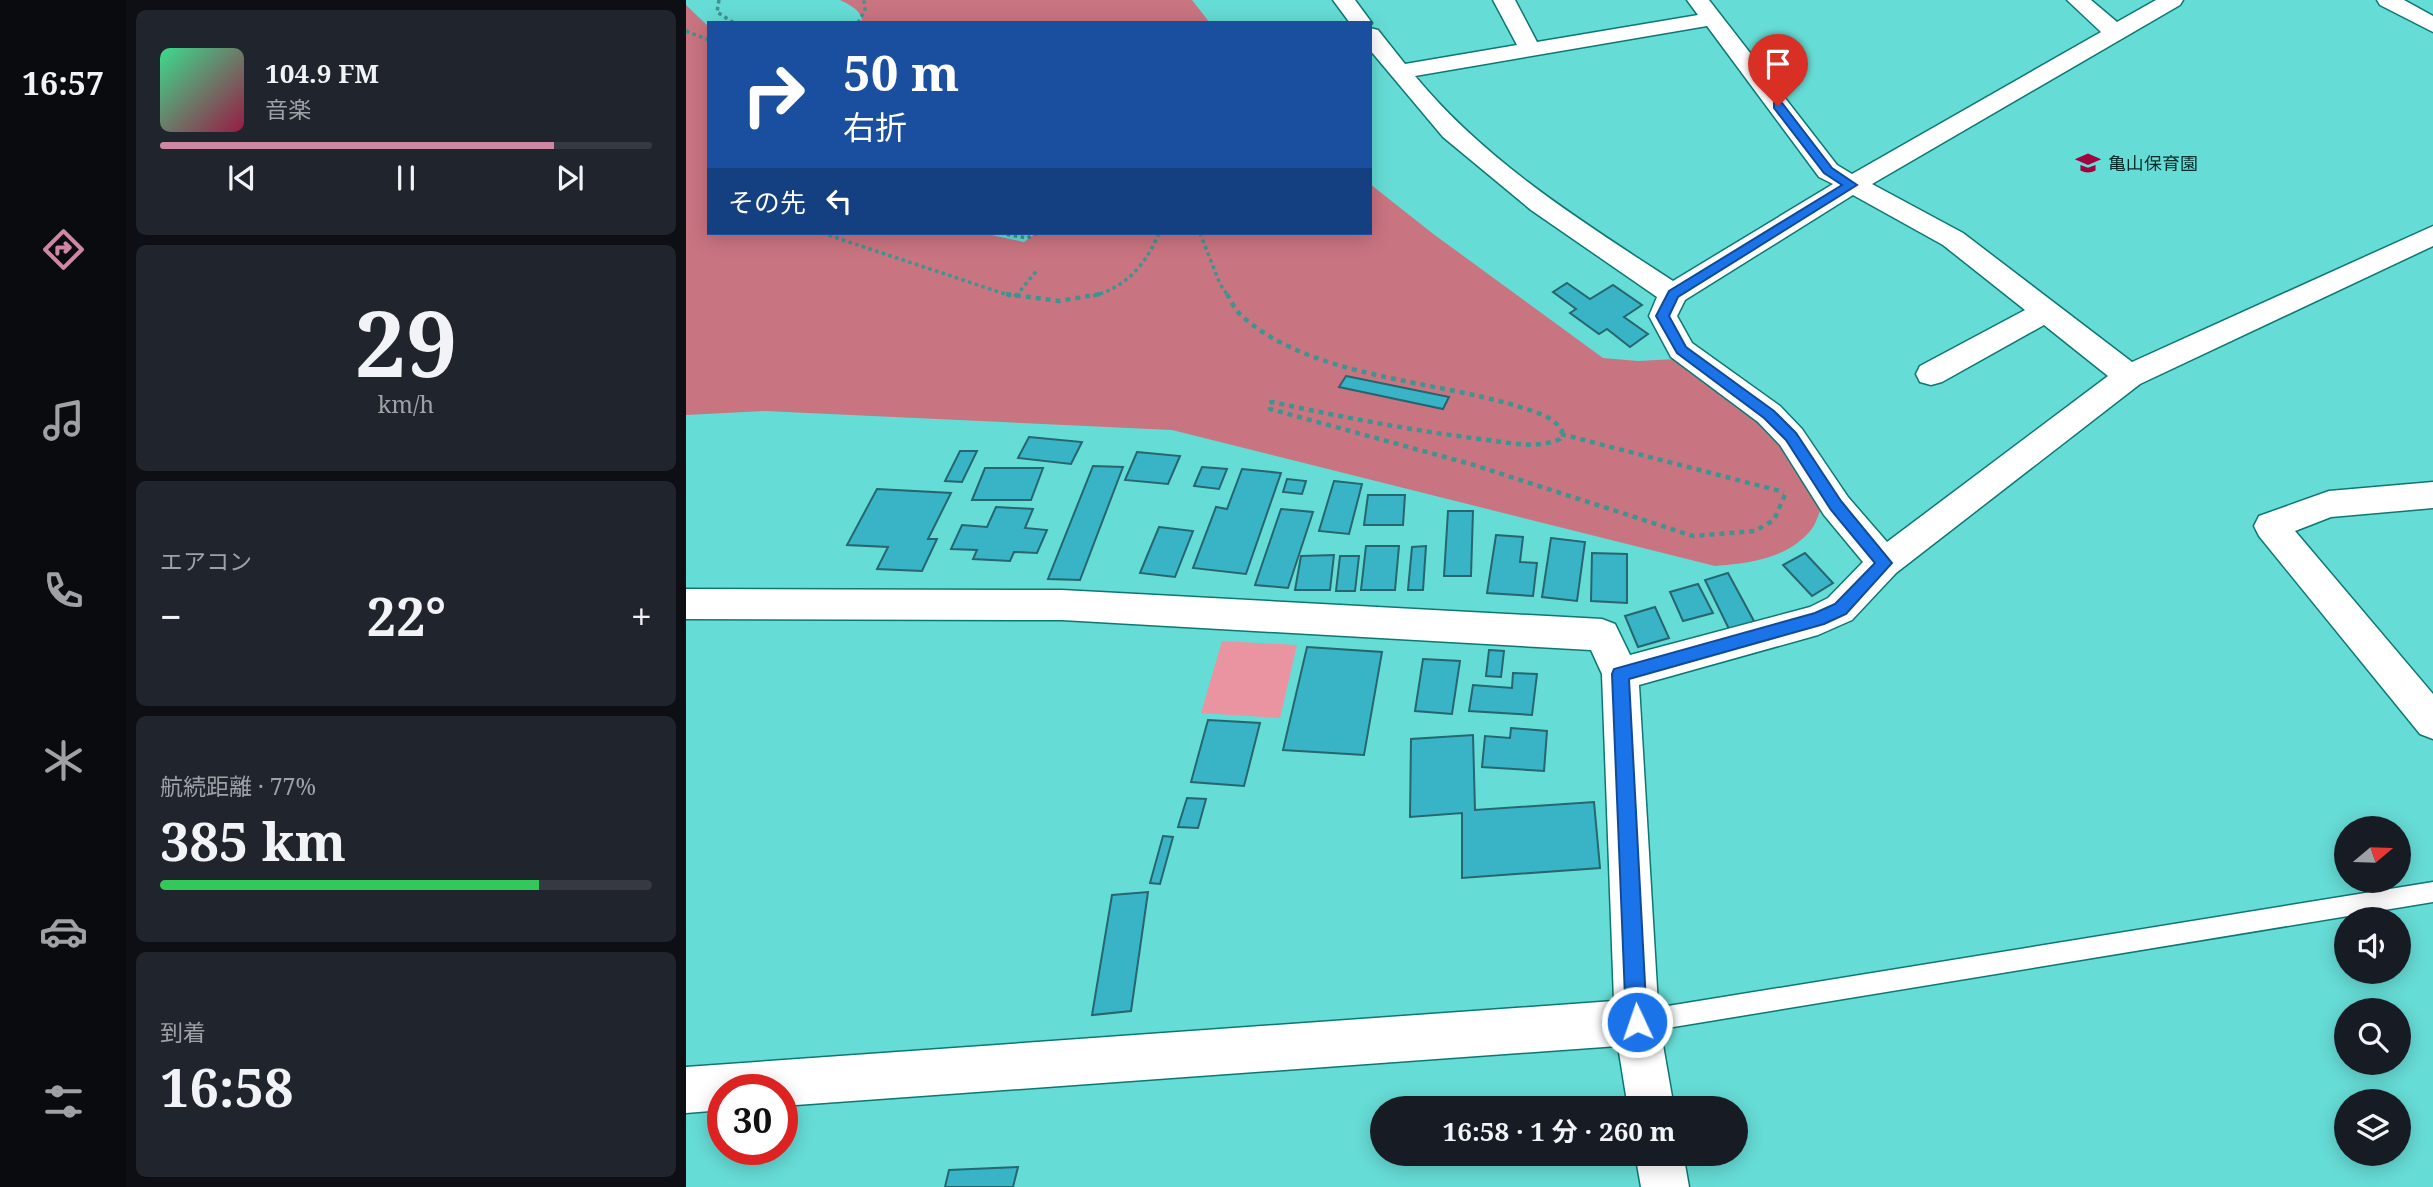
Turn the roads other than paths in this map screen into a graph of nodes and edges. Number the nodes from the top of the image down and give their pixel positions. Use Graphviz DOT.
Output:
graph roads {
  1 [pos="1343,0"];
  2 [pos="1504,0"];
  3 [pos="2078,0"];
  4 [pos="2172,0"];
  5 [pos="2388,0"];
  6 [pos="1705,9"];
  7 [pos="1359,21"];
  8 [pos="2433,26"];
  9 [pos="2116,33"];
  10 [pos="1372,38"];
  11 [pos="1531,51"];
  12 [pos="1399,72"];
  13 [pos="1851,185"];
  14 [pos="2433,235"];
  15 [pos="1673,294"];
  16 [pos="2045,310"];
  17 [pos="1931,374"];
  18 [pos="2129,376"];
  19 [pos="2433,495"];
  20 [pos="1884,563"];
  21 [pos="686,604"];
  22 [pos="1620,674"];
  23 [pos="2433,722"];
  24 [pos="2433,892"];
  25 [pos="1637,1022"];
  26 [pos="686,1090"];
  27 [pos="1649,1096"];
  28 [pos="1661,1166"];
  29 [pos="1665,1187"];
  1 -- 7 [label="street"];
  2 -- 11 [label="street"];
  3 -- 9 [label="street"];
  4 -- 9 [label="street"];
  5 -- 8 [label="street"];
  6 -- 11 [label="street"];
  6 -- 13 [label="street"];
  9 -- 13 [label="street"];
  10 -- 12 [label="street"];
  11 -- 12 [label="street"];
  12 -- 15 [label="street"];
  13 -- 15 [label="street"];
  13 -- 16 [label="street"];
  14 -- 18 [label="street"];
  15 -- 20 [label="street"];
  16 -- 17 [label="street"];
  16 -- 18 [label="street"];
  18 -- 20 [label="street"];
  19 -- 23 [label="street"];
  20 -- 22 [label="street"];
  21 -- 22 [label="street"];
  22 -- 25 [label="street"];
  24 -- 25 [label="lane"];
  25 -- 26 [label="street"];
  25 -- 27 [label="street"];
  28 -- 29 [label="street"];
}
